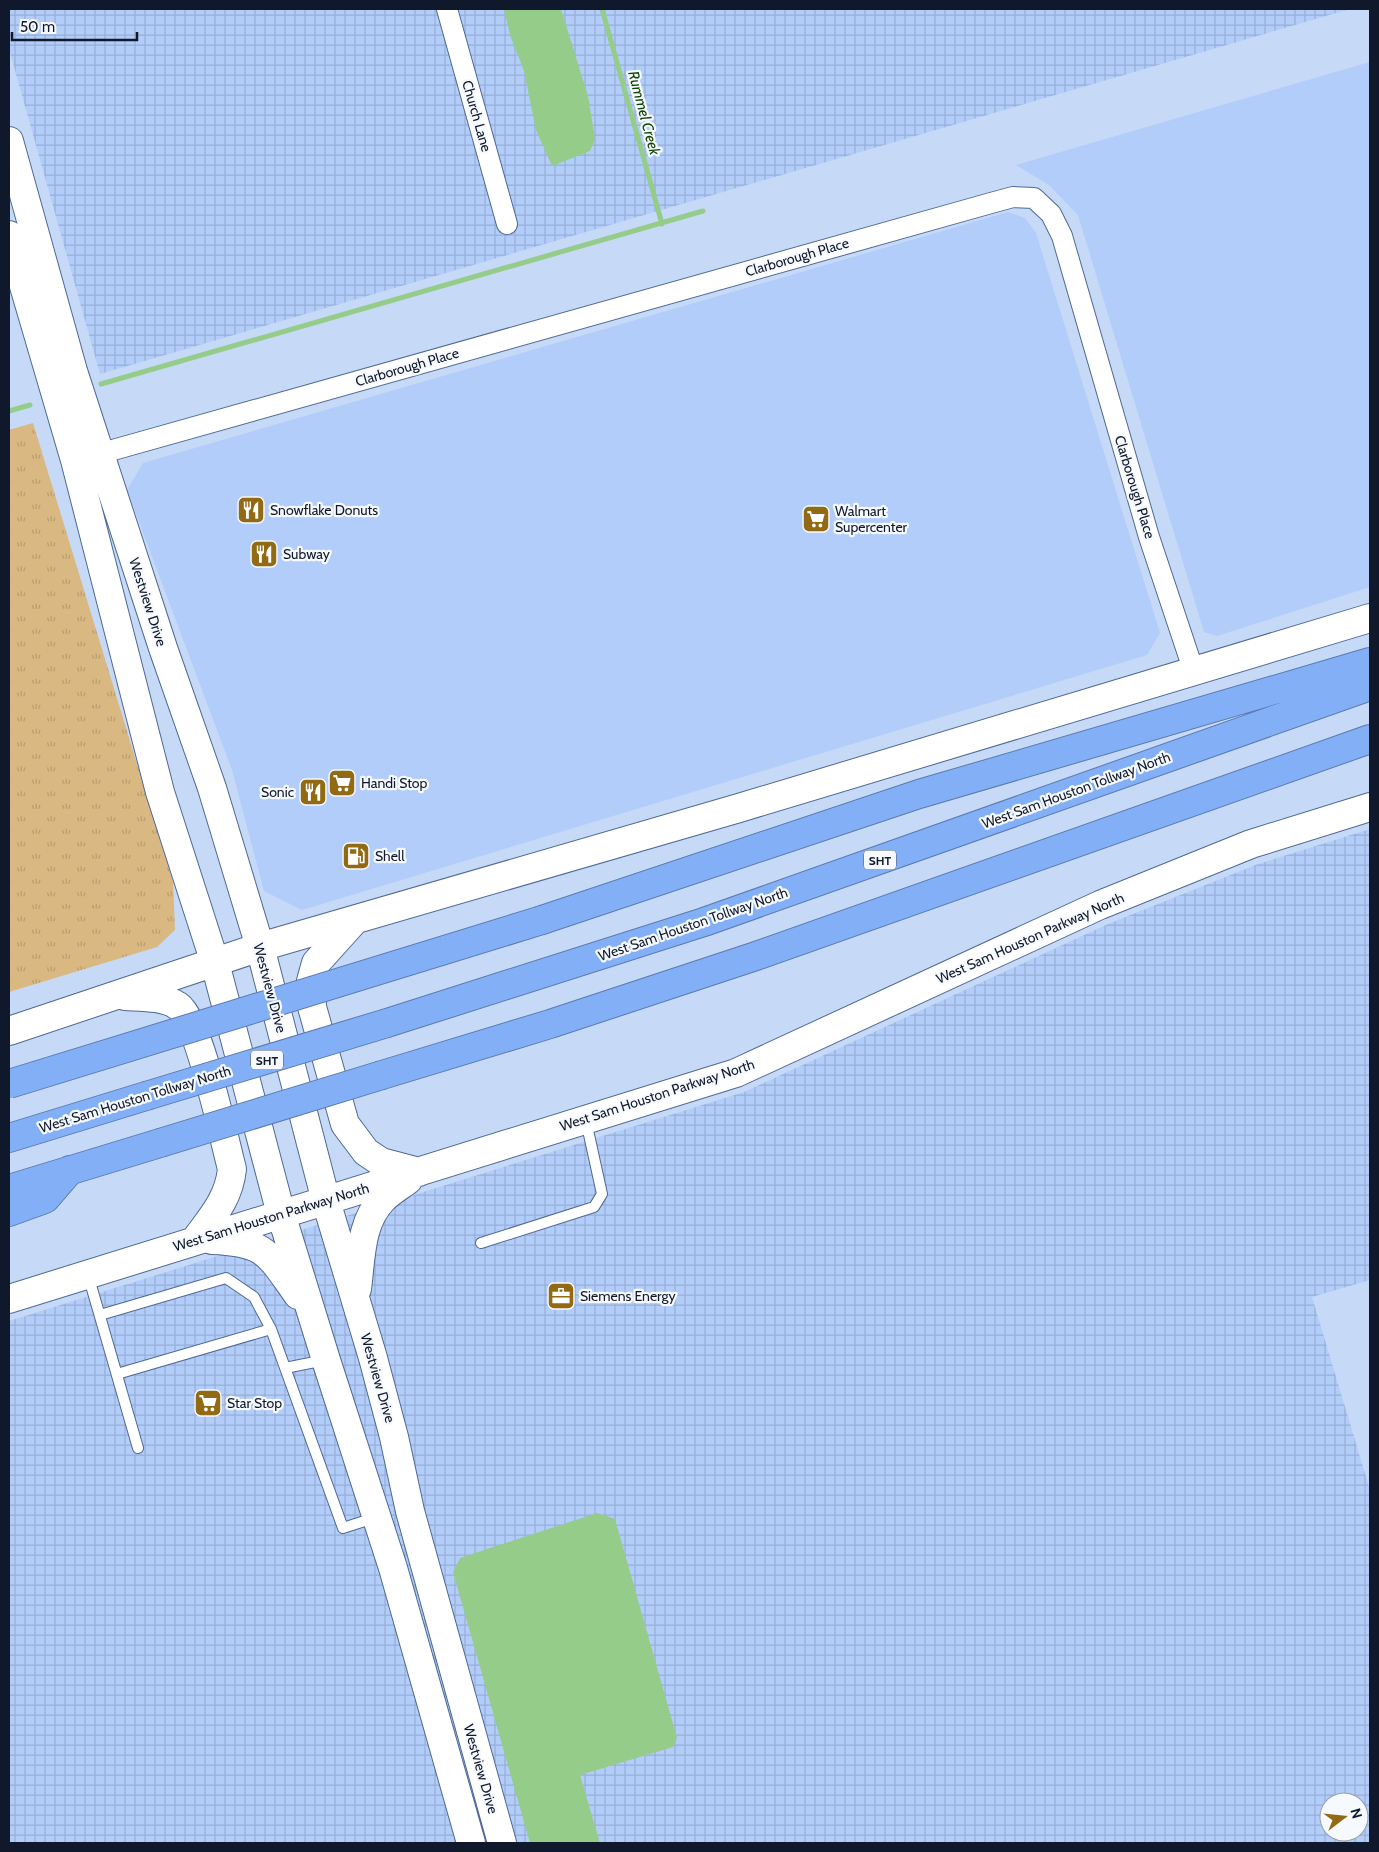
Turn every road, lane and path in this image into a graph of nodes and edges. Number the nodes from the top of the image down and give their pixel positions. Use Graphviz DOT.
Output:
graph roads {
  1 [pos="447,9"];
  2 [pos="9,141"];
  3 [pos="508,224"];
  4 [pos="9,235"];
  5 [pos="87,457"];
  6 [pos="1370,618"];
  7 [pos="1370,662"];
  8 [pos="1194,672"];
  9 [pos="1370,686"];
  10 [pos="1370,739"];
  11 [pos="1370,807"];
  12 [pos="353,922"];
  13 [pos="260,947"];
  14 [pos="215,963"];
  15 [pos="119,996"];
  16 [pos="9,1031"];
  17 [pos="9,1084"];
  18 [pos="586,1120"];
  19 [pos="9,1138"];
  20 [pos="70,1170"];
  21 [pos="419,1172"];
  22 [pos="9,1189"];
  23 [pos="326,1201"];
  24 [pos="9,1212"];
  25 [pos="281,1214"];
  26 [pos="196,1239"];
  27 [pos="481,1243"];
  28 [pos="88,1274"];
  29 [pos="9,1299"];
  30 [pos="355,1299"];
  31 [pos="311,1314"];
  32 [pos="100,1315"];
  33 [pos="271,1330"];
  34 [pos="326,1360"];
  35 [pos="284,1368"];
  36 [pos="116,1374"];
  37 [pos="138,1448"];
  38 [pos="410,1511"];
  39 [pos="378,1517"];
  40 [pos="471,1843"];
  41 [pos="499,1843"];
  1 -- 3 [label="street, Church Lane"];
  2 -- 5 [label="main road, Westview Drive"];
  4 -- 5 [label="main road, Westview Drive"];
  5 -- 8 [label="street, Clarborough Place"];
  5 -- 13 [label="main road, Westview Drive"];
  5 -- 14 [label="main road, Westview Drive"];
  6 -- 8 [label="main road"];
  7 -- 17 [label="highway, bridge"];
  8 -- 12 [label="main road"];
  9 -- 19 [label="highway, West Sam Houston Tollway North / SHT, bridge"];
  10 -- 20 [label="highway, bridge"];
  11 -- 18 [label="main road, West Sam Houston Parkway North"];
  12 -- 13 [label="main road"];
  12 -- 21 [label="main road"];
  13 -- 14 [label="main road"];
  13 -- 23 [label="main road, Westview Drive"];
  14 -- 15 [label="main road"];
  14 -- 25 [label="main road, Westview Drive"];
  15 -- 16 [label="main road"];
  15 -- 26 [label="main road"];
  18 -- 21 [label="main road, West Sam Houston Parkway North"];
  18 -- 27 [label="lane"];
  20 -- 22 [label="highway"];
  20 -- 24 [label="highway"];
  21 -- 23 [label="main road, West Sam Houston Parkway North"];
  21 -- 30 [label="main road"];
  23 -- 25 [label="main road, West Sam Houston Parkway North"];
  23 -- 30 [label="main road, Westview Drive"];
  25 -- 26 [label="main road, West Sam Houston Parkway North"];
  25 -- 31 [label="main road, Westview Drive"];
  26 -- 28 [label="main road, West Sam Houston Parkway North"];
  26 -- 31 [label="main road"];
  28 -- 29 [label="main road, West Sam Houston Parkway North"];
  28 -- 32 [label="lane"];
  30 -- 38 [label="main road, Westview Drive"];
  31 -- 34 [label="main road, Westview Drive"];
  32 -- 33 [label="lane"];
  32 -- 36 [label="lane"];
  33 -- 35 [label="lane"];
  33 -- 36 [label="lane"];
  34 -- 35 [label="lane"];
  34 -- 39 [label="main road, Westview Drive"];
  35 -- 39 [label="lane"];
  36 -- 37 [label="lane"];
  38 -- 39 [label="main road"];
  38 -- 41 [label="main road, Westview Drive"];
  39 -- 40 [label="main road, Westview Drive"];
}
